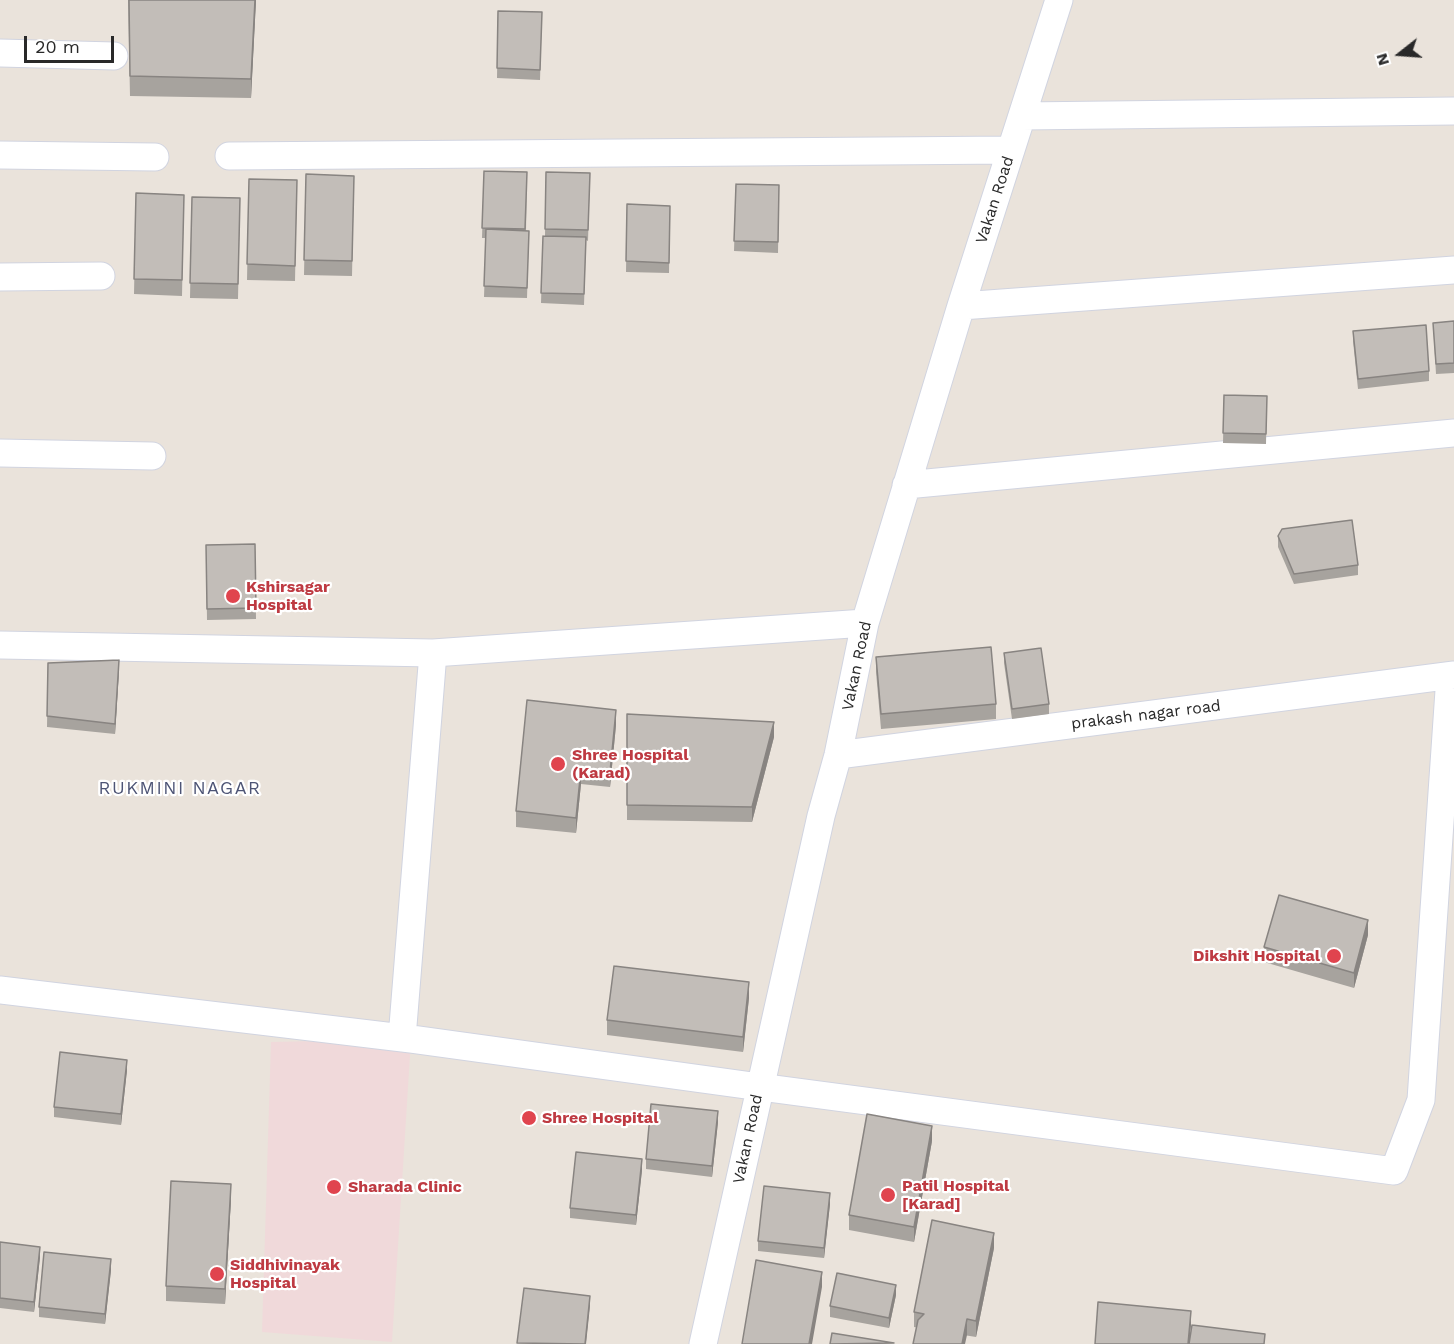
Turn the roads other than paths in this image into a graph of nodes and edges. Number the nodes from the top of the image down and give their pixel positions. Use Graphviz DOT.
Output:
graph roads {
  1 [pos="1059,0"];
  2 [pos="0,53"];
  3 [pos="114,56"];
  4 [pos="1454,111"];
  5 [pos="1022,116"];
  6 [pos="1011,150"];
  7 [pos="0,155"];
  8 [pos="229,156"];
  9 [pos="155,157"];
  10 [pos="1454,270"];
  11 [pos="101,276"];
  12 [pos="0,277"];
  13 [pos="961,306"];
  14 [pos="1454,433"];
  15 [pos="0,453"];
  16 [pos="152,456"];
  17 [pos="906,485"];
  18 [pos="865,623"];
  19 [pos="0,645"];
  20 [pos="433,653"];
  21 [pos="1452,676"];
  22 [pos="838,755"];
  23 [pos="0,990"];
  24 [pos="402,1038"];
  25 [pos="759,1087"];
  26 [pos="703,1344"];
  1 -- 5 [label="street, Vakan Road"];
  2 -- 3 [label="street"];
  4 -- 5 [label="street"];
  5 -- 6 [label="street, Vakan Road"];
  6 -- 8 [label="street"];
  6 -- 13 [label="street, Vakan Road"];
  7 -- 9 [label="street"];
  10 -- 13 [label="street"];
  11 -- 12 [label="street"];
  13 -- 17 [label="street, Vakan Road"];
  14 -- 17 [label="street"];
  15 -- 16 [label="street"];
  17 -- 18 [label="street, Vakan Road"];
  18 -- 20 [label="street"];
  18 -- 22 [label="street, Vakan Road"];
  19 -- 20 [label="street"];
  20 -- 24 [label="street"];
  21 -- 22 [label="street, prakash nagar road"];
  21 -- 25 [label="street"];
  22 -- 25 [label="street, Vakan Road"];
  23 -- 24 [label="street"];
  24 -- 25 [label="street"];
  25 -- 26 [label="street, Vakan Road"];
}
